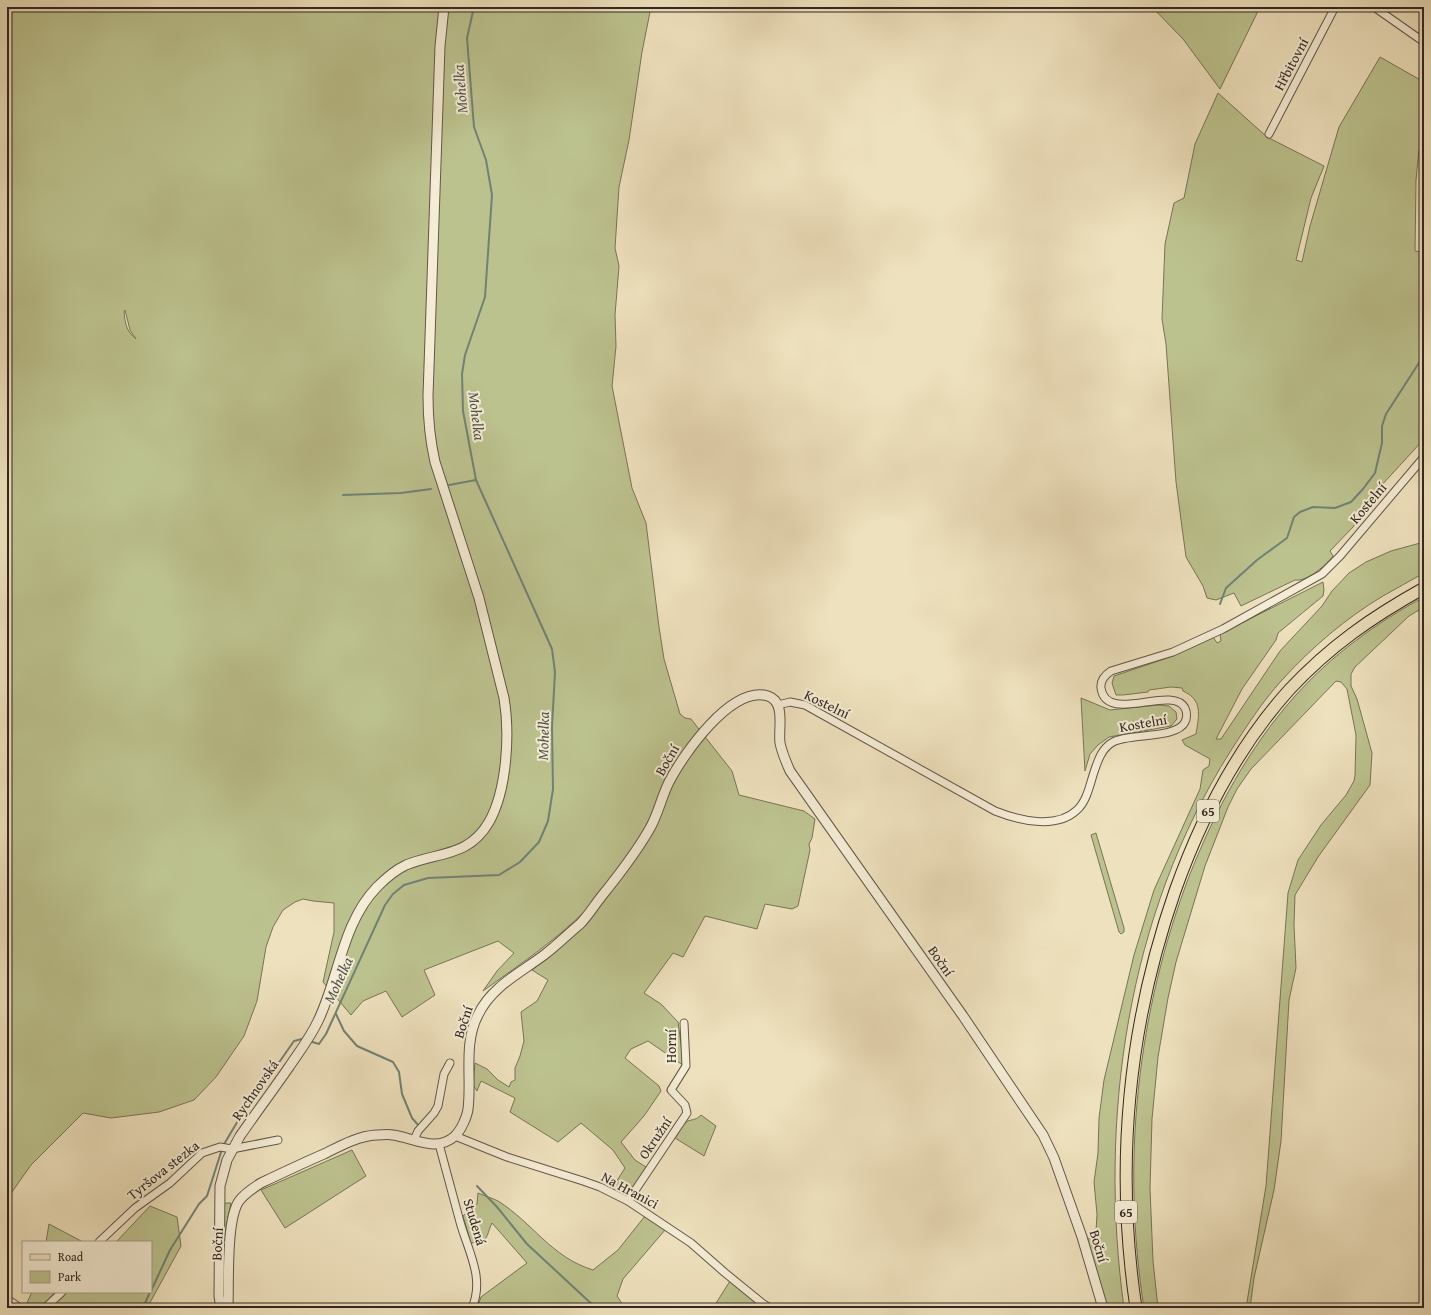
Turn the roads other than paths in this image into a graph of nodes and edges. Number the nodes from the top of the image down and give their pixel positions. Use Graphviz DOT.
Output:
graph roads {
  1 [pos="444,7"];
  2 [pos="1335,7"];
  3 [pos="1374,7"];
  4 [pos="1424,42"];
  5 [pos="1269,134"];
  6 [pos="1424,457"];
  7 [pos="1424,588"];
  8 [pos="778,705"];
  9 [pos="684,1023"];
  10 [pos="450,1063"];
  11 [pos="671,1090"];
  12 [pos="455,1136"];
  13 [pos="278,1140"];
  14 [pos="414,1140"];
  15 [pos="439,1144"];
  16 [pos="226,1148"];
  17 [pos="628,1201"];
  18 [pos="100,1241"];
  19 [pos="61,1293"];
  20 [pos="7,1298"];
  21 [pos="20,1308"];
  22 [pos="45,1308"];
  23 [pos="221,1308"];
  24 [pos="228,1308"];
  25 [pos="472,1308"];
  26 [pos="770,1308"];
  27 [pos="1103,1308"];
  28 [pos="1136,1308"];
  1 -- 16 [label="street, Rychnovská"];
  2 -- 5 [label="street, Hřbitovní"];
  3 -- 4 [label="street"];
  6 -- 8 [label="street, Kostelní"];
  7 -- 28 [label="main road, 65"];
  8 -- 12 [label="street, Boční"];
  8 -- 27 [label="street, Boční"];
  9 -- 11 [label="street, Horní"];
  10 -- 14 [label="street"];
  11 -- 17 [label="street, Okružní"];
  12 -- 15 [label="street"];
  12 -- 17 [label="street, Na Hranici"];
  13 -- 16 [label="street, Tyršova stezka"];
  14 -- 15 [label="street, Boční"];
  14 -- 24 [label="street, Boční"];
  15 -- 25 [label="street, Studená"];
  16 -- 18 [label="street, Tyršova stezka"];
  16 -- 23 [label="street, Rychnovská"];
  17 -- 26 [label="street, Na Hranici"];
  19 -- 22 [label="street"];
  20 -- 21 [label="street"];
}
